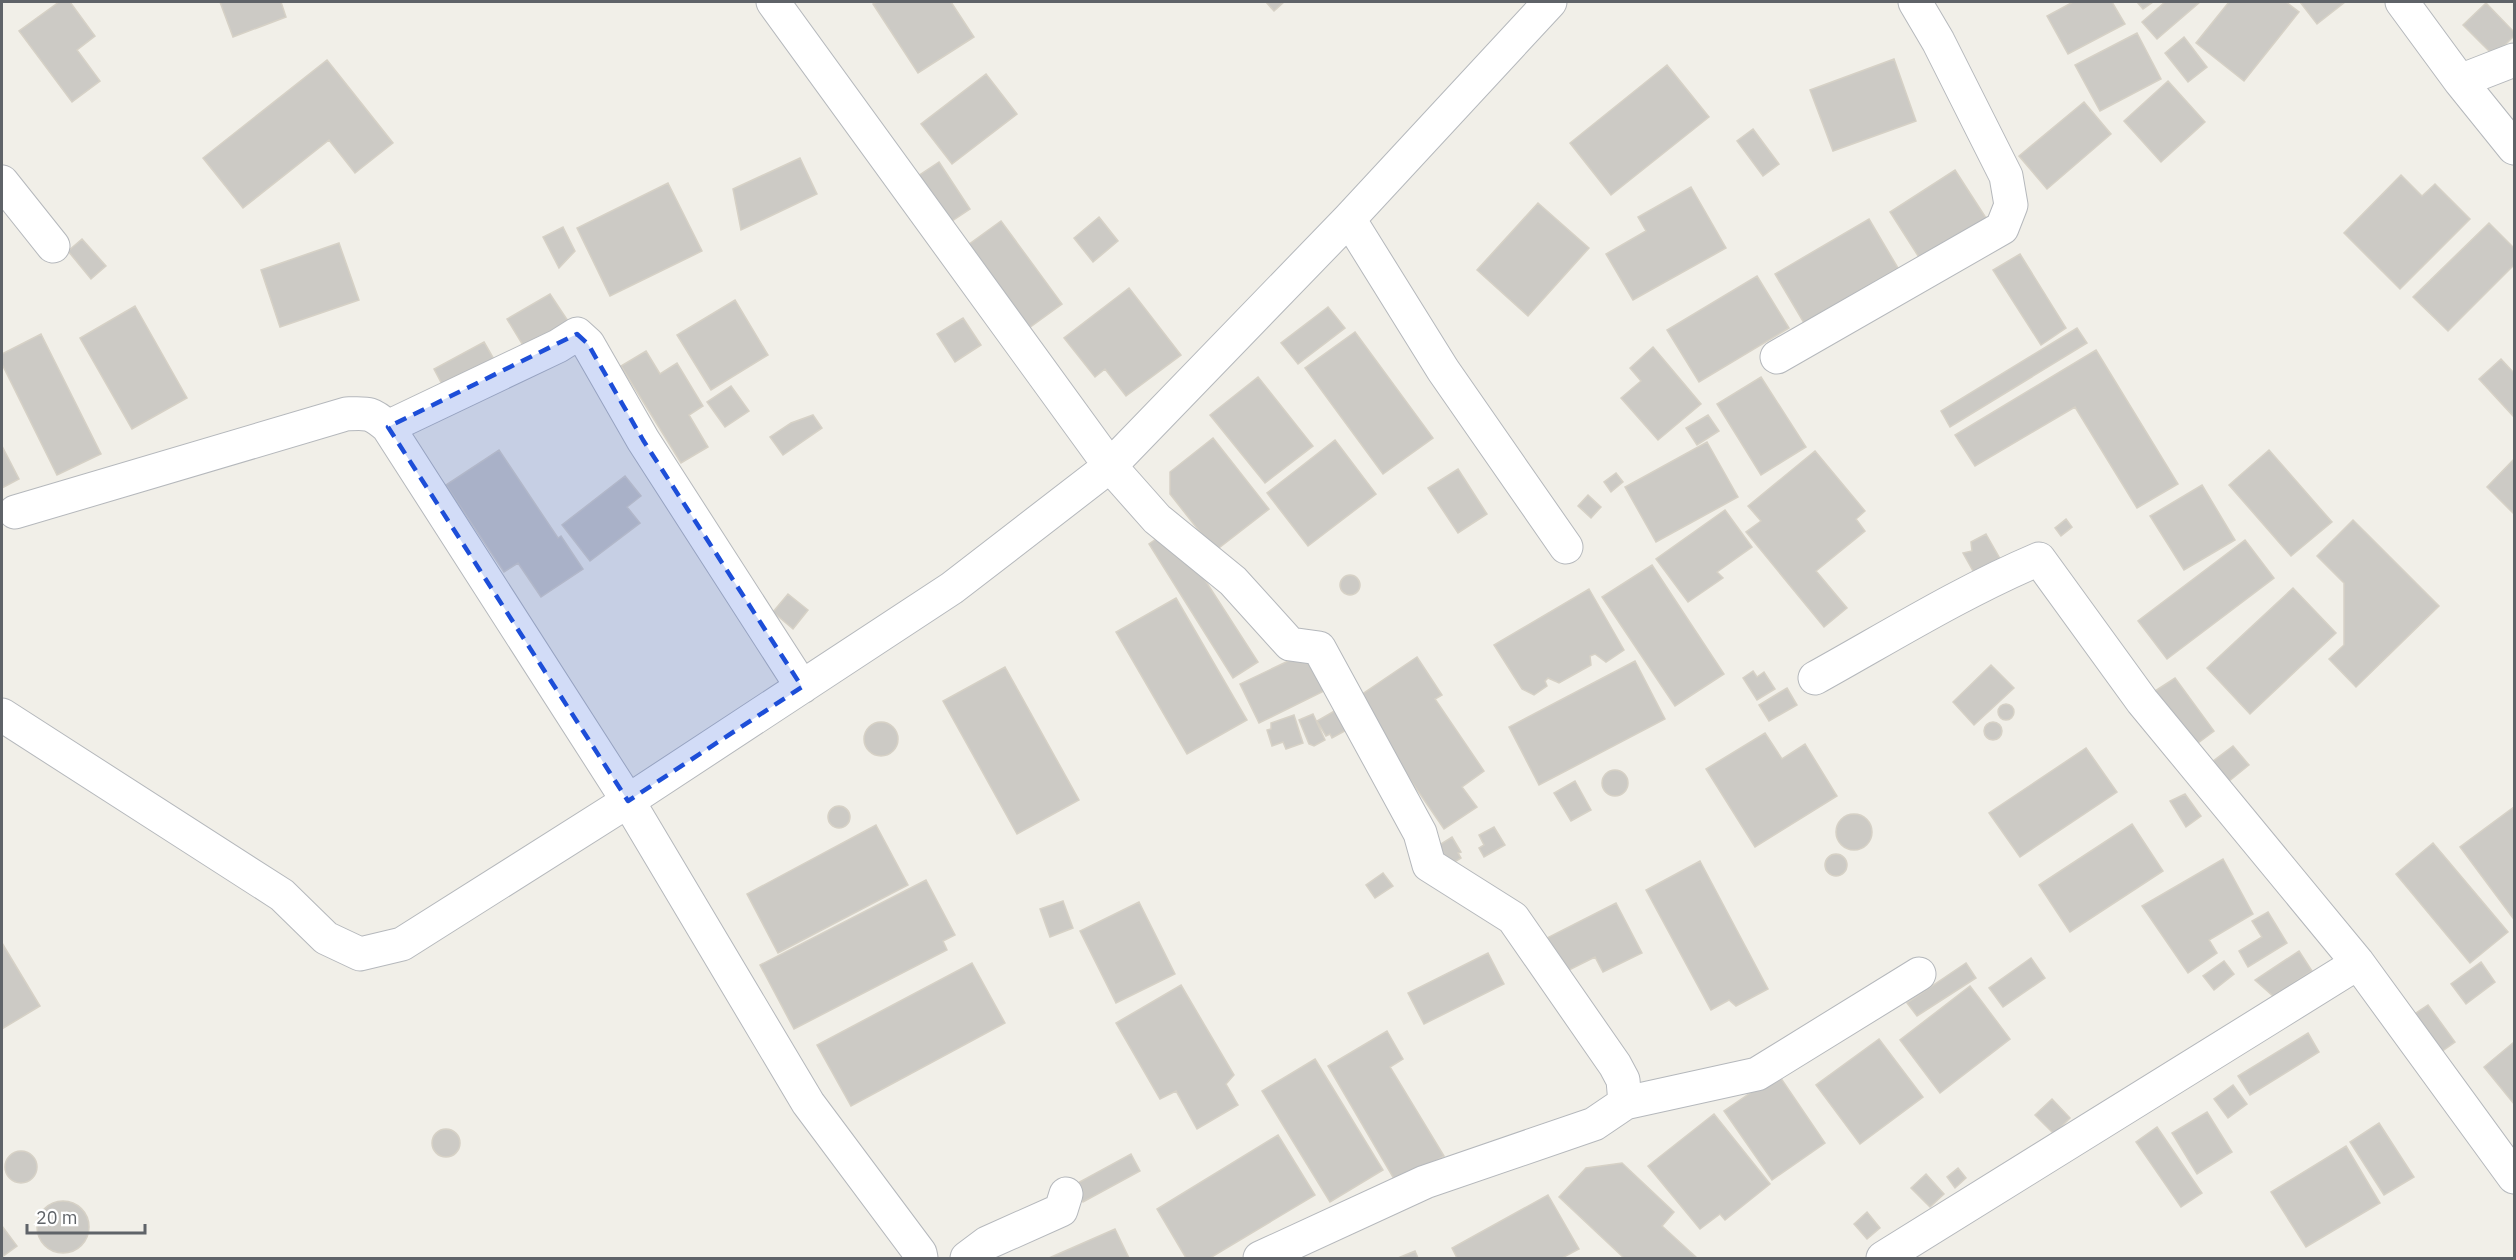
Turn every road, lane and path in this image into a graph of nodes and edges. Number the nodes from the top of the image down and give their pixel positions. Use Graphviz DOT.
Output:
graph roads {
  1 [pos="772,2"];
  2 [pos="1550,2"];
  3 [pos="1915,2"];
  4 [pos="2402,2"];
  5 [pos="2514,60"];
  6 [pos="2460,81"];
  7 [pos="2514,148"];
  8 [pos="2,182"];
  9 [pos="1349,219"];
  10 [pos="53,246"];
  11 [pos="1777,357"];
  12 [pos="388,427"];
  13 [pos="1110,466"];
  14 [pos="15,512"];
  15 [pos="1566,547"];
  16 [pos="1815,678"];
  17 [pos="802,687"];
  18 [pos="2,715"];
  19 [pos="628,801"];
  20 [pos="2358,963"];
  21 [pos="1919,974"];
  22 [pos="1625,1103"];
  23 [pos="2514,1177"];
  24 [pos="1066,1194"];
  25 [pos="921,1258"];
  26 [pos="967,1258"];
  27 [pos="1260,1258"];
  28 [pos="1882,1258"];
  1 -- 13 [label="street"];
  2 -- 9 [label="street"];
  3 -- 11 [label="street"];
  4 -- 6 [label="street"];
  5 -- 6 [label="street"];
  6 -- 7 [label="street"];
  8 -- 10 [label="street"];
  9 -- 13 [label="street"];
  9 -- 15 [label="street"];
  12 -- 14 [label="street"];
  12 -- 17 [label="street"];
  12 -- 19 [label="street"];
  13 -- 17 [label="street"];
  13 -- 22 [label="street"];
  16 -- 20 [label="street"];
  17 -- 19 [label="street"];
  18 -- 19 [label="street"];
  19 -- 25 [label="street"];
  20 -- 23 [label="street"];
  20 -- 28 [label="street"];
  21 -- 22 [label="street"];
  22 -- 27 [label="street"];
  24 -- 26 [label="street"];
}
